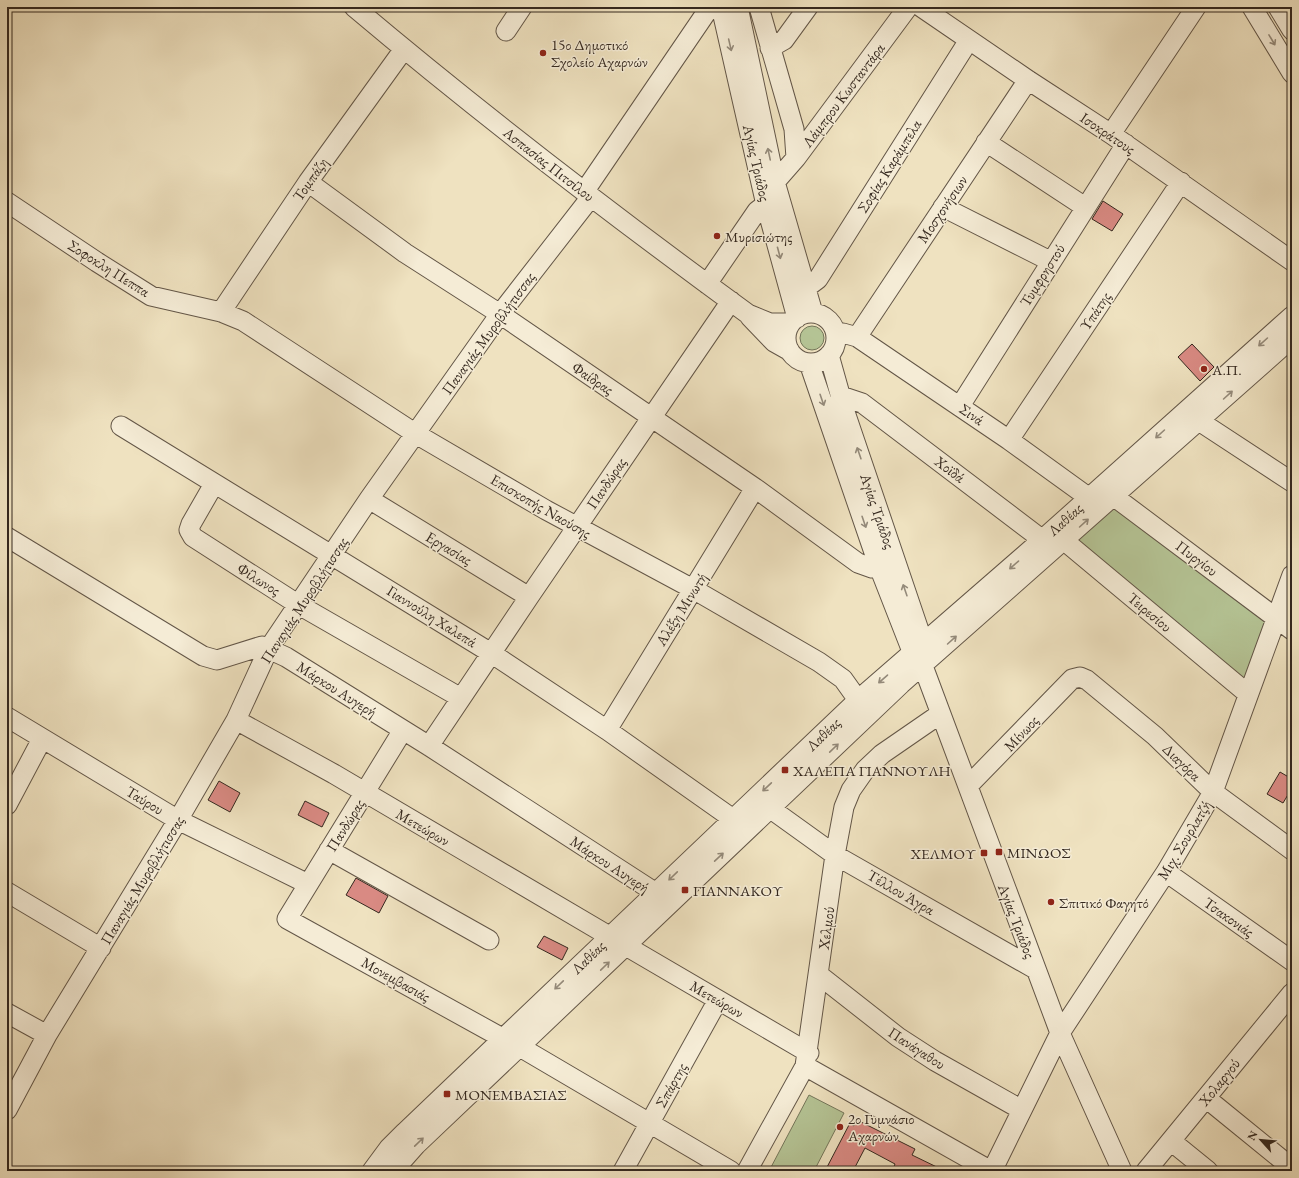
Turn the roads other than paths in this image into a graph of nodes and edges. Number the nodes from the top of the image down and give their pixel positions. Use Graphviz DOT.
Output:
graph roads {
  1 [pos="354,7"];
  2 [pos="522,7"];
  3 [pos="710,7"];
  4 [pos="721,7"];
  5 [pos="738,7"];
  6 [pos="759,7"];
  7 [pos="808,7"];
  8 [pos="908,7"];
  9 [pos="921,7"];
  10 [pos="1196,7"];
  11 [pos="1252,7"];
  12 [pos="1278,7"];
  13 [pos="1292,30"];
  14 [pos="506,31"];
  15 [pos="969,40"];
  16 [pos="770,48"];
  17 [pos="404,49"];
  18 [pos="1292,73"];
  19 [pos="1028,80"];
  20 [pos="1118,139"];
  21 [pos="986,142"];
  22 [pos="796,158"];
  23 [pos="308,182"];
  24 [pos="775,182"];
  25 [pos="1181,182"];
  26 [pos="587,195"];
  27 [pos="7,202"];
  28 [pos="773,203"];
  29 [pos="943,207"];
  30 [pos="1085,207"];
  31 [pos="1050,261"];
  32 [pos="1292,261"];
  33 [pos="707,284"];
  34 [pos="806,288"];
  35 [pos="731,301"];
  36 [pos="221,312"];
  37 [pos="500,314"];
  38 [pos="748,314"];
  39 [pos="1292,316"];
  40 [pos="800,318"];
  41 [pos="836,334"];
  42 [pos="857,337"];
  43 [pos="1292,338"];
  44 [pos="790,351"];
  45 [pos="829,355"];
  46 [pos="809,363"];
  47 [pos="840,398"];
  48 [pos="960,406"];
  49 [pos="1194,415"];
  50 [pos="651,417"];
  51 [pos="122,426"];
  52 [pos="416,434"];
  53 [pos="1010,440"];
  54 [pos="1292,482"];
  55 [pos="214,484"];
  56 [pos="755,488"];
  57 [pos="1102,497"];
  58 [pos="369,499"];
  59 [pos="576,527"];
  60 [pos="7,537"];
  61 [pos="1054,540"];
  62 [pos="332,554"];
  63 [pos="879,567"];
  64 [pos="1292,574"];
  65 [pos="693,589"];
  66 [pos="529,597"];
  67 [pos="299,605"];
  68 [pos="1276,618"];
  69 [pos="1292,630"];
  70 [pos="269,648"];
  71 [pos="491,653"];
  72 [pos="920,654"];
  73 [pos="1072,679"];
  74 [pos="1248,694"];
  75 [pos="461,698"];
  76 [pos="858,700"];
  77 [pos="940,714"];
  78 [pos="7,718"];
  79 [pos="236,720"];
  80 [pos="403,730"];
  81 [pos="607,730"];
  82 [pos="42,739"];
  83 [pos="429,746"];
  84 [pos="968,786"];
  85 [pos="365,792"];
  86 [pos="1213,792"];
  87 [pos="7,805"];
  88 [pos="771,809"];
  89 [pos="733,819"];
  90 [pos="178,820"];
  91 [pos="330,850"];
  92 [pos="1292,850"];
  93 [pos="835,855"];
  94 [pos="1166,872"];
  95 [pos="308,884"];
  96 [pos="7,892"];
  97 [pos="656,893"];
  98 [pos="287,919"];
  99 [pos="609,936"];
  100 [pos="489,940"];
  101 [pos="626,946"];
  102 [pos="101,948"];
  103 [pos="1292,961"];
  104 [pos="1035,969"];
  105 [pos="819,975"];
  106 [pos="1292,993"];
  107 [pos="718,1000"];
  108 [pos="7,1013"];
  109 [pos="1060,1034"];
  110 [pos="47,1035"];
  111 [pos="512,1043"];
  112 [pos="807,1059"];
  113 [pos="1206,1098"];
  114 [pos="7,1110"];
  115 [pos="1022,1110"];
  116 [pos="649,1124"];
  117 [pos="1171,1141"];
  118 [pos="1292,1168"];
  119 [pos="372,1171"];
  120 [pos="393,1171"];
  121 [pos="623,1171"];
  122 [pos="731,1171"];
  123 [pos="747,1171"];
  124 [pos="991,1171"];
  125 [pos="1122,1171"];
  126 [pos="1146,1171"];
  127 [pos="1208,1171"];
  1 -- 17 [label="street, Ασπασίας Πιτσίλου"];
  2 -- 14 [label="street"];
  3 -- 26 [label="street, Παναγιάς Μυροβλήτισσας"];
  4 -- 28 [label="street, Αγίας Τριάδος, one-way"];
  24 -- 5 [label="street, Αγίας Τριάδος, one-way"];
  6 -- 16 [label="street"];
  7 -- 16 [label="street"];
  8 -- 22 [label="street, Λάμπρου Κωσταντάρα"];
  9 -- 15 [label="street, Ισοκράτους"];
  10 -- 20 [label="street, Τυμφρηστού"];
  11 -- 18 [label="street, one-way"];
  12 -- 13 [label="street"];
  15 -- 19 [label="street, Ισοκράτους"];
  15 -- 34 [label="street, Σοφίας Καράμπελα"];
  16 -- 22 [label="street"];
  17 -- 23 [label="street, Τομπάζη"];
  17 -- 26 [label="street, Ασπασίας Πιτσίλου"];
  19 -- 20 [label="street, Ισοκράτους"];
  19 -- 21 [label="street, Μοσχονήσιων"];
  20 -- 25 [label="street, Ισοκράτους"];
  20 -- 30 [label="street, Τυμφρηστού"];
  21 -- 29 [label="street, Μοσχονήσιων"];
  21 -- 30 [label="street"];
  22 -- 24 [label="street, Λάμπρου Κωσταντάρα"];
  23 -- 36 [label="street, Τομπάζη"];
  23 -- 37 [label="street, Φαίδρας"];
  24 -- 28 [label="street, Αγίας Τριάδος"];
  25 -- 32 [label="street, Ισοκράτους"];
  25 -- 53 [label="street, Υπάτης"];
  26 -- 33 [label="street, Ασπασίας Πιτσίλου"];
  26 -- 37 [label="street, Παναγιάς Μυροβλήτισσας"];
  27 -- 36 [label="street, Σοφοκλη Πεππα"];
  28 -- 33 [label="street"];
  28 -- 34 [label="street, Αγίας Τριάδος"];
  28 -- 40 [label="street, Αγίας Τριάδος, one-way"];
  29 -- 31 [label="street"];
  29 -- 42 [label="street, Μοσχονήσιων"];
  30 -- 31 [label="street, Τυμφρηστού"];
  31 -- 48 [label="street, Τυμφρηστού"];
  33 -- 35 [label="street, Ασπασίας Πιτσίλου"];
  34 -- 40 [label="street, Αγίας Τριάδος"];
  35 -- 38 [label="street, Ασπασίας Πιτσίλου"];
  35 -- 50 [label="street, Πανδώρας"];
  36 -- 52 [label="street, Επισκοπής Ναούσης"];
  37 -- 50 [label="street, Φαίδρας"];
  37 -- 52 [label="street, Παναγιάς Μυροβλήτισσας"];
  38 -- 40 [label="street, Ασπασίας Πιτσίλου"];
  38 -- 44 [label="street, Ασπασίας Πιτσίλου"];
  39 -- 49 [label="street, Λαθέας, one-way"];
  40 -- 41 [label="street"];
  40 -- 44 [label="street, Αγίας Τριάδος"];
  41 -- 42 [label="street, Σινά"];
  41 -- 45 [label="street"];
  42 -- 48 [label="street, Σινά"];
  49 -- 43 [label="street, Λαθέας, one-way"];
  44 -- 46 [label="street"];
  45 -- 46 [label="street"];
  45 -- 47 [label="street, Αγίας Τριάδος"];
  46 -- 63 [label="street, Αγίας Τριάδος, one-way"];
  47 -- 61 [label="street, Χοϊδά"];
  72 -- 47 [label="street, Αγίας Τριάδος, one-way"];
  48 -- 53 [label="street, Σινά"];
  49 -- 54 [label="street"];
  49 -- 57 [label="street, Λαθέας"];
  50 -- 56 [label="street, Φαίδρας"];
  50 -- 59 [label="street, Πανδώρας"];
  51 -- 55 [label="street, Γιαννούλη Χαλεπά"];
  52 -- 58 [label="street, Παναγιάς Μυροβλήτισσας"];
  52 -- 59 [label="street, Επισκοπής Ναούσης"];
  53 -- 57 [label="street, Σινά"];
  55 -- 62 [label="street, Γιαννούλη Χαλεπά"];
  55 -- 67 [label="street, Φίλωνος"];
  56 -- 63 [label="street, Φαίδρας"];
  56 -- 65 [label="street, Αλέξη Μινωτή"];
  57 -- 61 [label="street, Λαθέας"];
  57 -- 68 [label="street, Πυργίου"];
  58 -- 62 [label="street, Παναγιάς Μυροβλήτισσας"];
  58 -- 66 [label="street, Εργασίας"];
  59 -- 65 [label="street, Επισκοπής Ναούσης"];
  59 -- 66 [label="street, Πανδώρας"];
  60 -- 70 [label="street"];
  61 -- 72 [label="street, Λαθέας"];
  61 -- 74 [label="street, Τειρεσίου"];
  62 -- 67 [label="street, Παναγιάς Μυροβλήτισσας"];
  62 -- 71 [label="street, Γιαννούλη Χαλεπά"];
  63 -- 72 [label="street, Αγίας Τριάδος"];
  64 -- 68 [label="street, Μιχ. Σουρλατζή"];
  65 -- 76 [label="street, Επισκοπής Ναούσης"];
  65 -- 81 [label="street, Αλέξη Μινωτή"];
  66 -- 71 [label="street, Πανδώρας"];
  67 -- 70 [label="street, Παναγιάς Μυροβλήτισσας"];
  67 -- 75 [label="street, Φίλωνος"];
  68 -- 69 [label="street, Πυργίου"];
  68 -- 74 [label="street, Μιχ. Σουρλατζή"];
  70 -- 79 [label="street, Παναγιάς Μυροβλήτισσας"];
  70 -- 80 [label="street, Μάρκου Αυγερή"];
  71 -- 75 [label="street, Πανδώρας"];
  71 -- 81 [label="street, Γιαννούλη Χαλεπά"];
  72 -- 76 [label="street, Λαθέας, one-way"];
  72 -- 77 [label="street, Αγίας Τριάδος"];
  88 -- 72 [label="street, Λαθέας, one-way"];
  73 -- 84 [label="street, Μίνωος"];
  73 -- 86 [label="street, Διαγόρα"];
  74 -- 86 [label="street, Μιχ. Σουρλατζή"];
  75 -- 83 [label="street, Πανδώρας"];
  76 -- 89 [label="street, Λαθέας, one-way"];
  77 -- 84 [label="street, Αγίας Τριάδος"];
  77 -- 93 [label="street, Χελμού"];
  78 -- 82 [label="street, Ταύρου"];
  79 -- 85 [label="street, Μετεώρων"];
  79 -- 90 [label="street, Παναγιάς Μυροβλήτισσας"];
  80 -- 83 [label="street, Μάρκου Αυγερή"];
  80 -- 85 [label="street, Πανδώρας"];
  81 -- 89 [label="street, Γιαννούλη Χαλεπά"];
  82 -- 87 [label="street"];
  82 -- 90 [label="street, Ταύρου"];
  83 -- 97 [label="street, Μάρκου Αυγερή"];
  84 -- 104 [label="street, Αγίας Τριάδος"];
  85 -- 91 [label="street, Πανδώρας"];
  85 -- 99 [label="street, Μετεώρων"];
  86 -- 92 [label="street, Διαγόρα"];
  86 -- 94 [label="street, Μιχ. Σουρλατζή"];
  88 -- 93 [label="street, Τέλλου Άγρα"];
  101 -- 88 [label="street, Λαθέας, one-way"];
  89 -- 97 [label="street, Λαθέας, one-way"];
  90 -- 95 [label="street, Ταύρου"];
  90 -- 102 [label="street, Παναγιάς Μυροβλήτισσας"];
  91 -- 95 [label="street, Πανδώρας"];
  91 -- 100 [label="street"];
  93 -- 104 [label="street, Τέλλου Άγρα"];
  93 -- 105 [label="street, Χελμού"];
  94 -- 103 [label="street, Τσακονιάς"];
  94 -- 109 [label="street, Μιχ. Σουρλατζή"];
  95 -- 98 [label="street, Πανδώρας"];
  96 -- 102 [label="street"];
  97 -- 99 [label="street, Λαθέας"];
  98 -- 111 [label="street, Μονεμβασιάς"];
  99 -- 111 [label="street, Λαθέας, one-way"];
  101 -- 107 [label="street, Μετεώρων"];
  111 -- 101 [label="street, Λαθέας, one-way"];
  102 -- 110 [label="street, Παναγιάς Μυροβλήτισσας"];
  104 -- 109 [label="street, Αγίας Τριάδος"];
  105 -- 112 [label="street, Χελμού"];
  105 -- 115 [label="street, Πανάγαθου"];
  106 -- 113 [label="street, Χολαργού"];
  107 -- 112 [label="street, Μετεώρων"];
  107 -- 116 [label="street, Σπάρτης"];
  108 -- 110 [label="street"];
  109 -- 115 [label="street, Μιχ. Σουρλατζή"];
  109 -- 125 [label="street, Αγίας Τριάδος"];
  110 -- 114 [label="street, Παναγιάς Μυροβλήτισσας"];
  111 -- 116 [label="street, Μονεμβασιάς"];
  111 -- 119 [label="street, Λαθέας"];
  120 -- 111 [label="street, Λαθέας, one-way"];
  112 -- 123 [label="street, Χελμού"];
  112 -- 124 [label="street, Μετεώρων"];
  113 -- 117 [label="street, Χολαργού"];
  113 -- 118 [label="street"];
  115 -- 124 [label="street, Μιχ. Σουρλατζή"];
  116 -- 121 [label="street, Σπάρτης"];
  116 -- 122 [label="street, Μονεμβασιάς"];
  117 -- 126 [label="street, Χολαργού"];
  117 -- 127 [label="street"];
}
